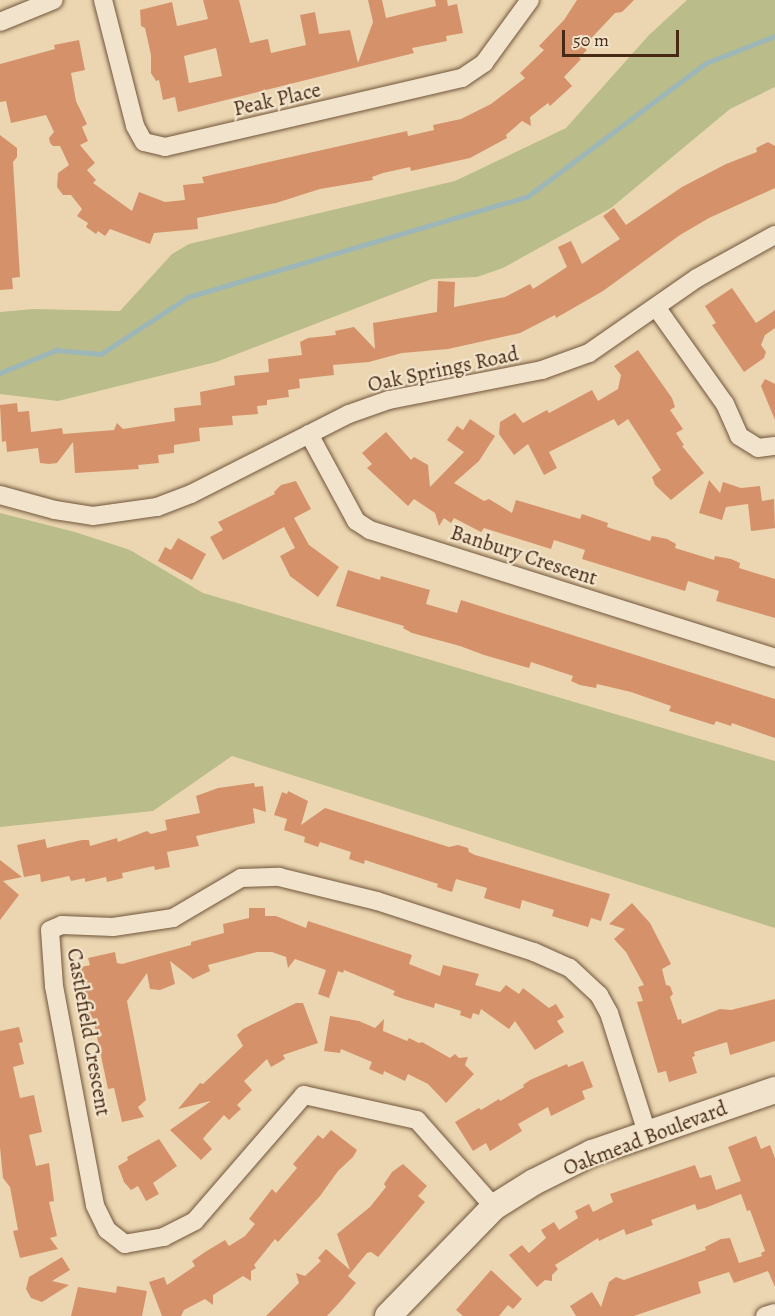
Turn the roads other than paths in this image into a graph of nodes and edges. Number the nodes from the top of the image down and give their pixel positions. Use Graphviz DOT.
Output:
graph roads {
  1 [pos="54,0"];
  2 [pos="103,0"];
  3 [pos="530,0"];
  4 [pos="0,22"];
  5 [pos="775,235"];
  6 [pos="656,307"];
  7 [pos="309,434"];
  8 [pos="775,446"];
  9 [pos="0,495"];
  10 [pos="775,658"];
  11 [pos="775,1090"];
  12 [pos="647,1133"];
  13 [pos="494,1207"];
  14 [pos="775,1313"];
  15 [pos="388,1316"];
  16 [pos="765,1316"];
  1 -- 4 [label="street"];
  2 -- 3 [label="street, Peak Place"];
  5 -- 6 [label="street, Oak Springs Road"];
  6 -- 7 [label="street, Oak Springs Road"];
  6 -- 8 [label="street"];
  7 -- 9 [label="street, Oak Springs Road"];
  7 -- 10 [label="street, Banbury Crescent"];
  11 -- 12 [label="street, Oakmead Boulevard"];
  12 -- 13 [label="street, Oakmead Boulevard"];
  12 -- 13 [label="street, Castlefield Crescent"];
  13 -- 15 [label="street, Oakmead Boulevard"];
  14 -- 16 [label="street"];
}
